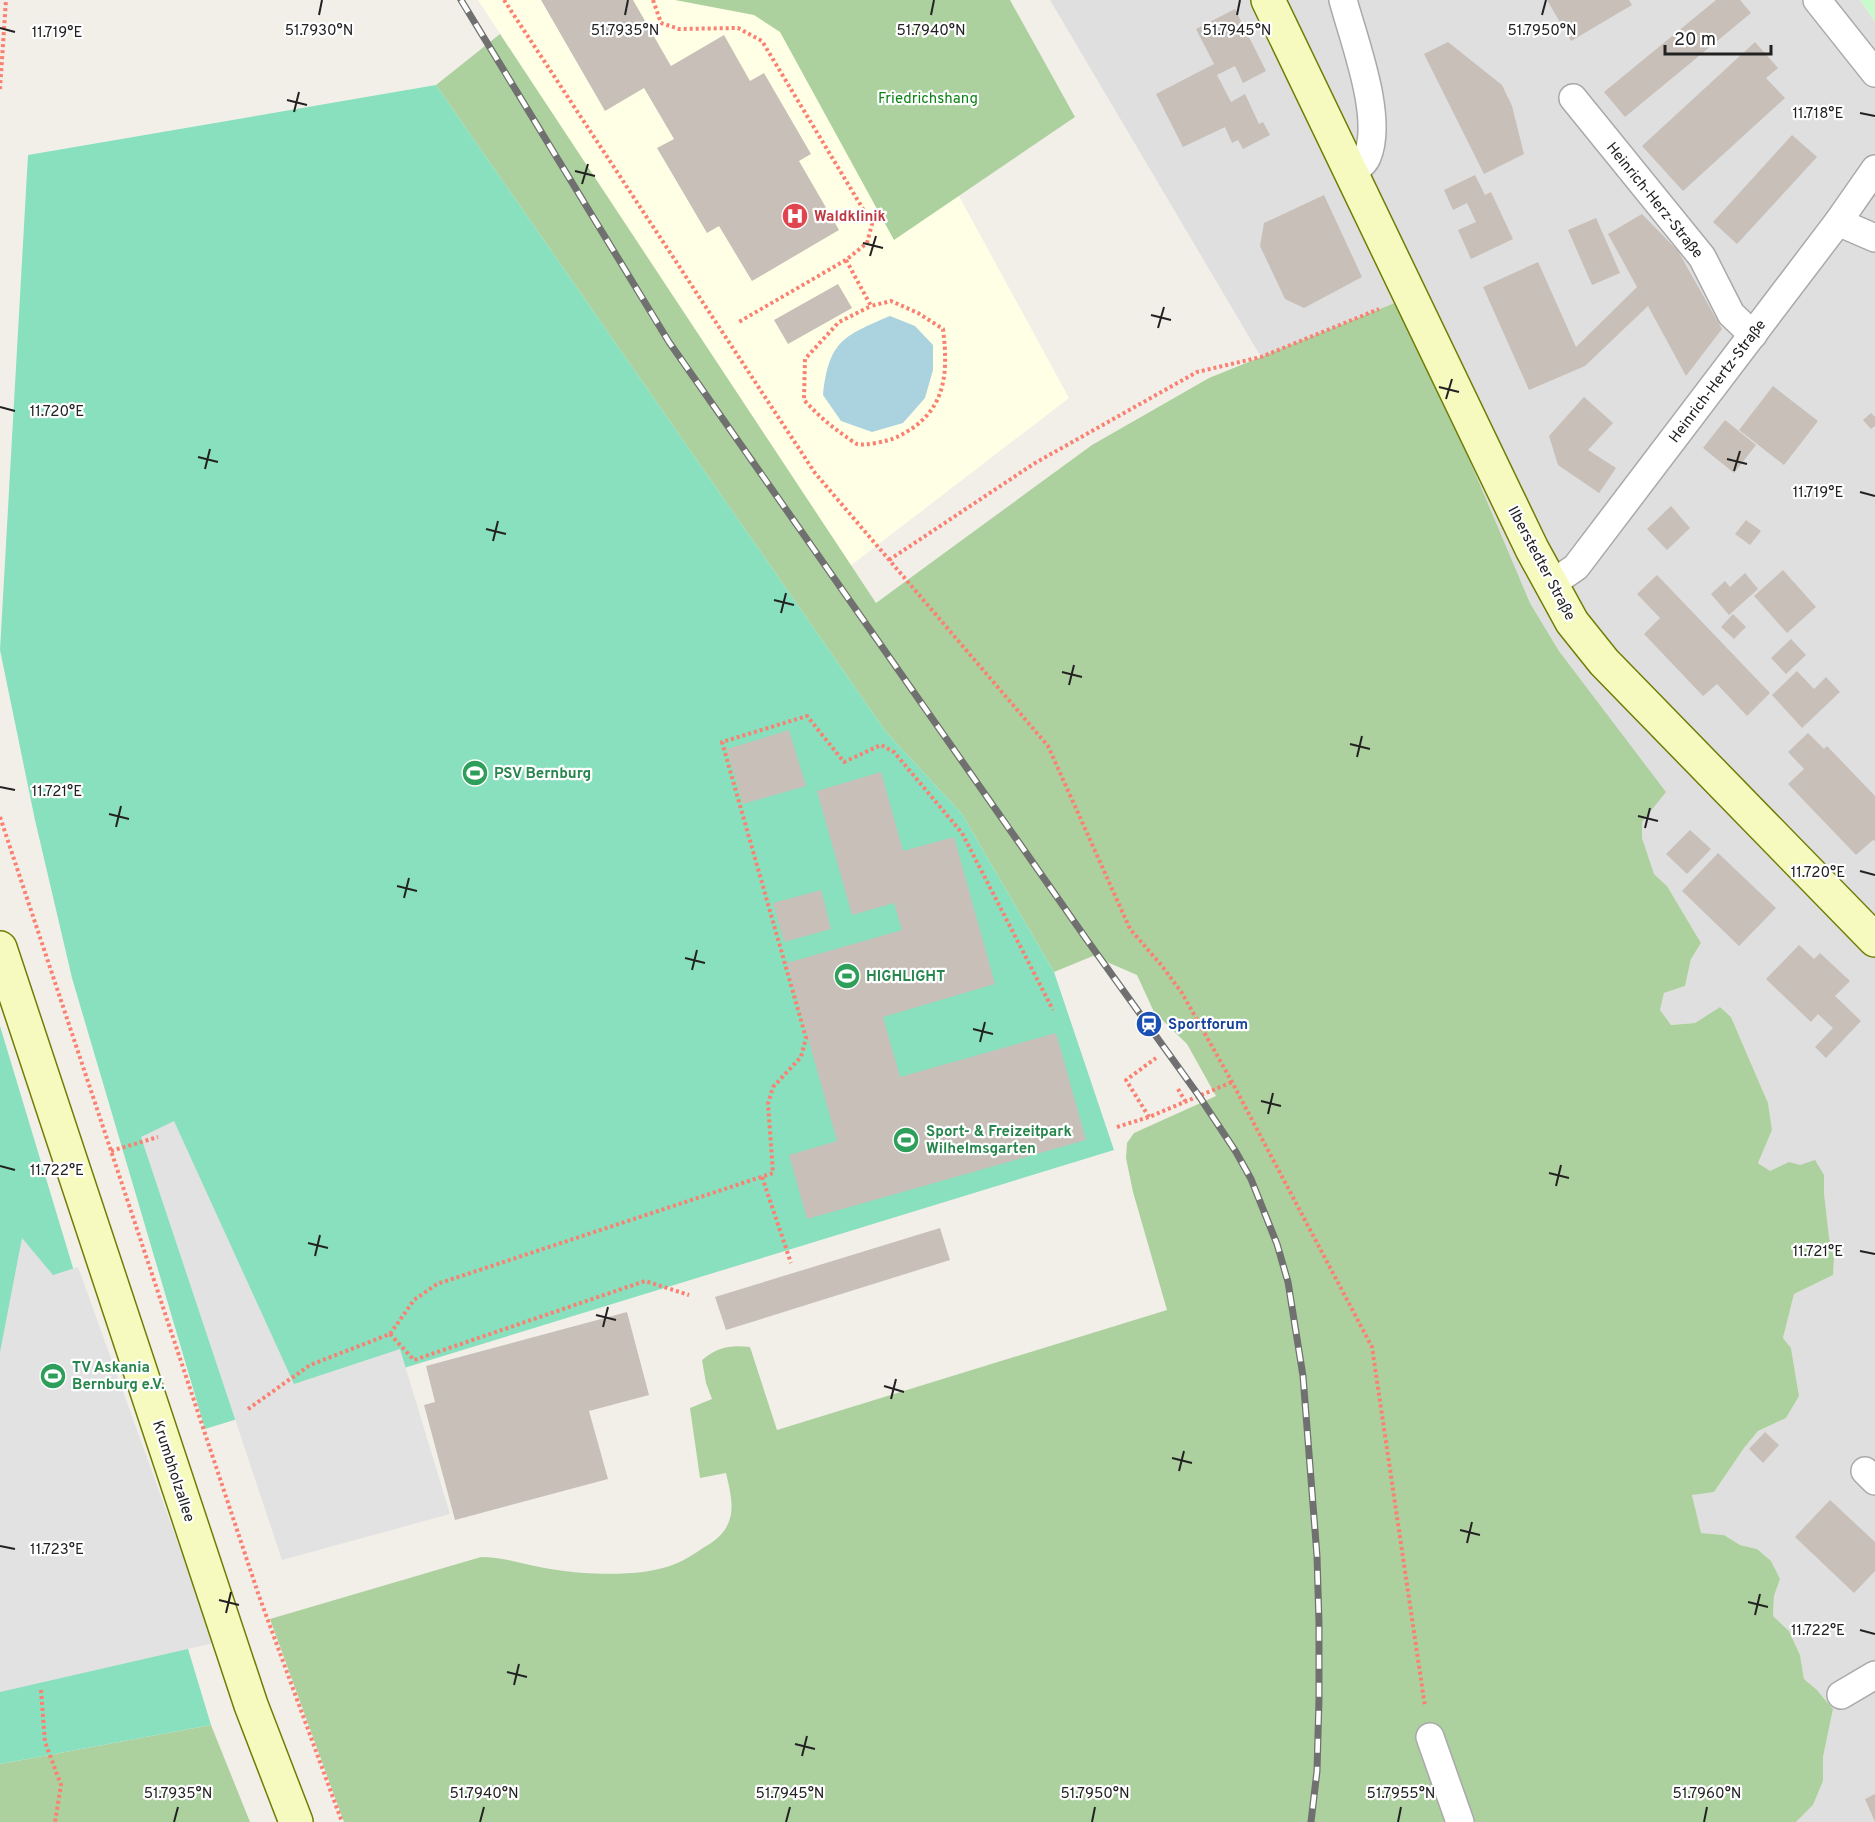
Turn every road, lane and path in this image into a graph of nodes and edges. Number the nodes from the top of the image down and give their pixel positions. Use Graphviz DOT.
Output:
graph roads {
  1 [pos="6,0"];
  2 [pos="504,0"];
  3 [pos="653,0"];
  4 [pos="1268,0"];
  5 [pos="1343,0"];
  6 [pos="1817,0"];
  7 [pos="1875,73"];
  8 [pos="0,89"];
  9 [pos="1573,98"];
  10 [pos="1875,169"];
  11 [pos="1352,173"];
  12 [pos="1838,222"];
  13 [pos="1875,238"];
  14 [pos="846,260"];
  15 [pos="1410,295"];
  16 [pos="871,306"];
  17 [pos="737,323"];
  18 [pos="1753,334"];
  19 [pos="889,560"];
  20 [pos="1550,585"];
  21 [pos="0,817"];
  22 [pos="1875,940"];
  23 [pos="0,948"];
  24 [pos="1053,1010"];
  25 [pos="1156,1058"];
  26 [pos="1232,1082"];
  27 [pos="1178,1089"];
  28 [pos="1185,1101"];
  29 [pos="1149,1117"];
  30 [pos="1117,1128"];
  31 [pos="158,1137"];
  32 [pos="111,1151"];
  33 [pos="762,1177"];
  34 [pos="791,1263"];
  35 [pos="688,1295"];
  36 [pos="390,1334"];
  37 [pos="248,1409"];
  38 [pos="1875,1675"];
  39 [pos="40,1690"];
  40 [pos="1841,1695"];
  41 [pos="1430,1737"];
  42 [pos="55,1822"];
  43 [pos="296,1822"];
  44 [pos="342,1822"];
  45 [pos="1460,1822"];
  1 -- 8 [label="path"];
  2 -- 19 [label="path"];
  3 -- 14 [label="path"];
  4 -- 11 [label="street, Ilberstedter Straße"];
  5 -- 11 [label="street"];
  6 -- 7 [label="street"];
  9 -- 18 [label="street, Heinrich-Herz-Straße"];
  10 -- 12 [label="street, Heinrich-Hertz-Straße"];
  11 -- 15 [label="street, Ilberstedter Straße"];
  12 -- 13 [label="street"];
  12 -- 18 [label="street, Heinrich-Hertz-Straße"];
  14 -- 16 [label="path"];
  14 -- 17 [label="path"];
  15 -- 19 [label="path"];
  15 -- 20 [label="street, Ilberstedter Straße"];
  16 -- 16 [label="path"];
  18 -- 20 [label="street, Heinrich-Hertz-Straße"];
  19 -- 26 [label="path"];
  20 -- 22 [label="street, Ilberstedter Straße"];
  21 -- 32 [label="path"];
  23 -- 43 [label="street, Krumbholzallee"];
  24 -- 33 [label="path"];
  25 -- 29 [label="path"];
  26 -- 28 [label="path"];
  26 -- 41 [label="path"];
  27 -- 28 [label="path"];
  28 -- 29 [label="path"];
  29 -- 30 [label="path"];
  31 -- 32 [label="path"];
  32 -- 44 [label="path"];
  33 -- 34 [label="path"];
  33 -- 36 [label="path"];
  35 -- 36 [label="path"];
  36 -- 37 [label="path"];
  38 -- 40 [label="street"];
  39 -- 42 [label="path"];
  41 -- 45 [label="street"];
}
